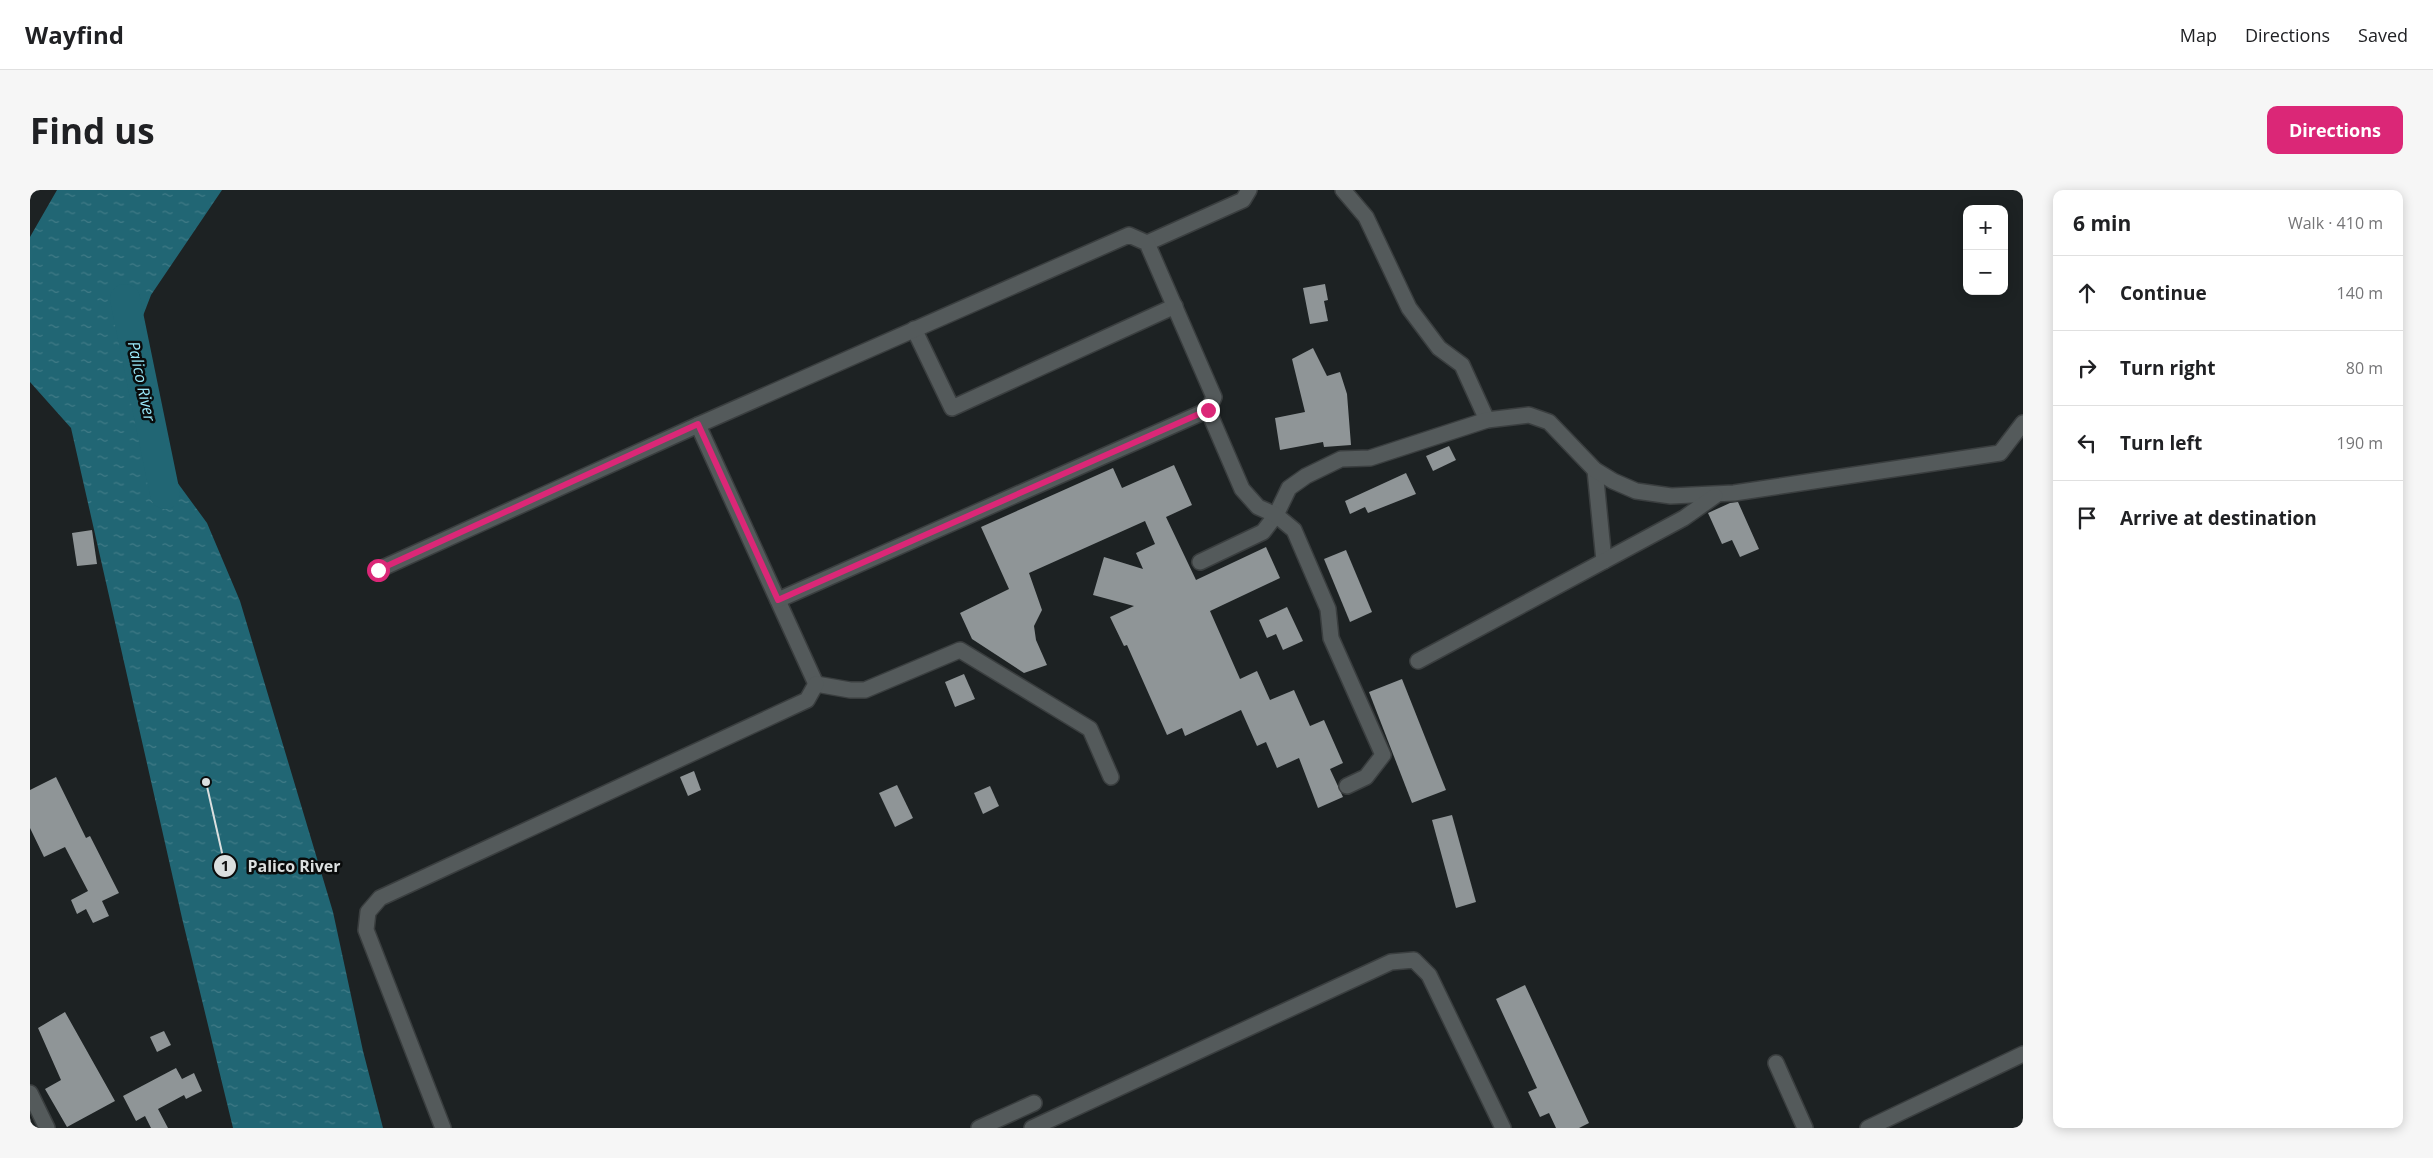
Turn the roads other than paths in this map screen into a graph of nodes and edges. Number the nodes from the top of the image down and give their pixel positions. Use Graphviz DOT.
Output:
graph roads {
  1 [pos="1249,190"];
  2 [pos="1343,190"];
  3 [pos="1147,243"];
  4 [pos="1175,306"];
  5 [pos="914,329"];
  6 [pos="1208,410"];
  7 [pos="1487,420"];
  8 [pos="2023,422"];
  9 [pos="698,424"];
  10 [pos="1595,470"];
  11 [pos="1715,496"];
  12 [pos="1276,515"];
  13 [pos="1604,561"];
  14 [pos="1200,562"];
  15 [pos="378,570"];
  16 [pos="778,600"];
  17 [pos="1418,661"];
  18 [pos="816,684"];
  19 [pos="1111,777"];
  20 [pos="1347,786"];
  21 [pos="2023,1054"];
  22 [pos="1776,1063"];
  23 [pos="30,1093"];
  24 [pos="1034,1103"];
  25 [pos="47,1128"];
  26 [pos="443,1128"];
  27 [pos="979,1128"];
  28 [pos="1032,1128"];
  29 [pos="1503,1128"];
  30 [pos="1805,1128"];
  31 [pos="1868,1128"];
  1 -- 3 [label="street"];
  2 -- 7 [label="street"];
  3 -- 4 [label="street"];
  3 -- 5 [label="street"];
  4 -- 5 [label="street"];
  4 -- 6 [label="street"];
  5 -- 9 [label="street"];
  6 -- 12 [label="street"];
  6 -- 16 [label="street"];
  7 -- 10 [label="street"];
  7 -- 12 [label="street"];
  8 -- 11 [label="street"];
  9 -- 15 [label="street"];
  9 -- 16 [label="street"];
  10 -- 11 [label="street"];
  10 -- 13 [label="street"];
  11 -- 13 [label="street"];
  12 -- 14 [label="street"];
  12 -- 20 [label="street"];
  13 -- 17 [label="street"];
  16 -- 18 [label="street"];
  18 -- 19 [label="street"];
  18 -- 26 [label="street"];
  21 -- 31 [label="street"];
  22 -- 30 [label="street"];
  23 -- 25 [label="street"];
  24 -- 27 [label="street"];
  28 -- 29 [label="street"];
}
